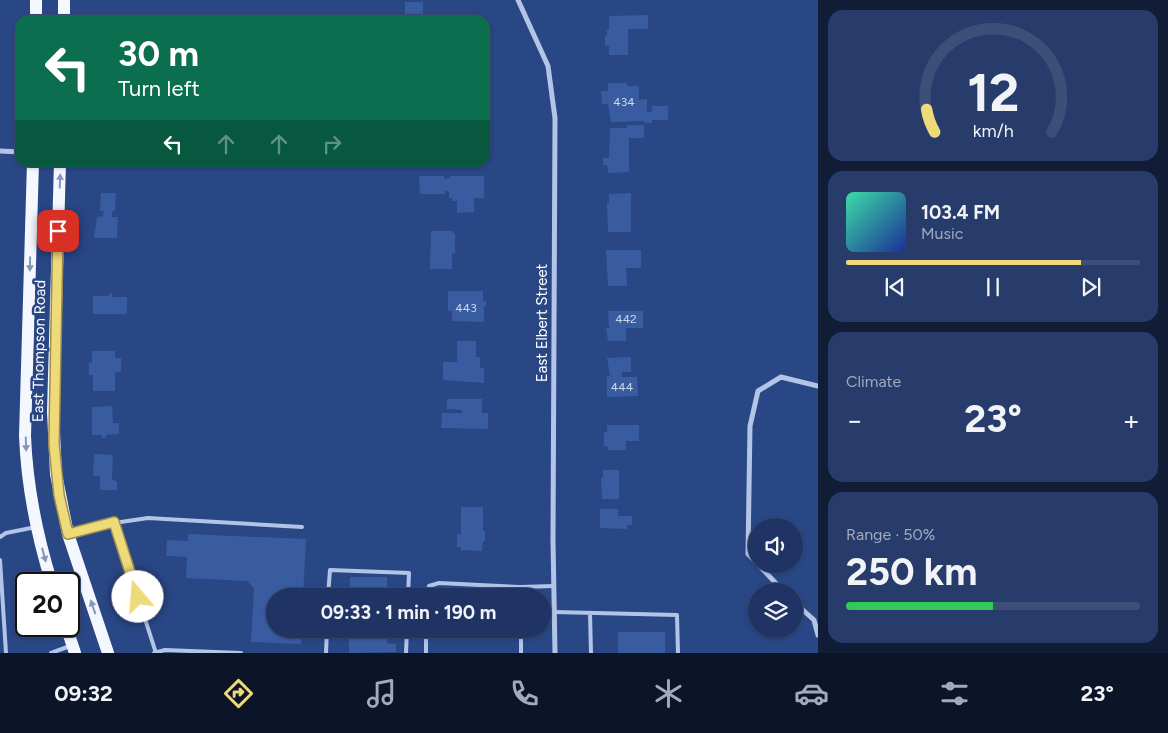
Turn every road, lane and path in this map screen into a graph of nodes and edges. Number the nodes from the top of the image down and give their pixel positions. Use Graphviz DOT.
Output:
graph roads {
  1 [pos="36,0"];
  2 [pos="64,0"];
  3 [pos="518,0"];
  4 [pos="36,15"];
  5 [pos="64,15"];
  6 [pos="0,151"];
  7 [pos="15,152"];
  8 [pos="33,167"];
  9 [pos="60,167"];
  10 [pos="818,386"];
  11 [pos="749,518"];
  12 [pos="114,522"];
  13 [pos="37,526"];
  14 [pos="302,527"];
  15 [pos="68,534"];
  16 [pos="0,536"];
  17 [pos="0,560"];
  18 [pos="49,572"];
  19 [pos="766,573"];
  20 [pos="775,583"];
  21 [pos="554,586"];
  22 [pos="520,587"];
  23 [pos="329,588"];
  24 [pos="408,588"];
  25 [pos="429,588"];
  26 [pos="803,610"];
  27 [pos="554,612"];
  28 [pos="590,613"];
  29 [pos="818,635"];
  30 [pos="70,637"];
  31 [pos="327,638"];
  32 [pos="407,638"];
  33 [pos="426,638"];
  34 [pos="521,638"];
  35 [pos="74,649"];
  36 [pos="6,653"];
  37 [pos="51,653"];
  38 [pos="108,653"];
  39 [pos="156,653"];
  40 [pos="241,653"];
  41 [pos="326,653"];
  42 [pos="406,653"];
  43 [pos="426,653"];
  44 [pos="521,653"];
  45 [pos="555,653"];
  46 [pos="591,653"];
  47 [pos="678,653"];
  1 -- 4 [label="main road"];
  2 -- 5 [label="main road"];
  3 -- 21 [label="street, East Elbert Street"];
  6 -- 7 [label="street"];
  8 -- 13 [label="main road, East Thompson Road, one-way"];
  15 -- 9 [label="main road, East Thompson Road, one-way"];
  10 -- 11 [label="street"];
  12 -- 14 [label="lane"];
  12 -- 15 [label="lane"];
  12 -- 39 [label="lane"];
  13 -- 16 [label="lane"];
  13 -- 18 [label="main road, East Thompson Road, one-way"];
  38 -- 15 [label="main road, East Thompson Road, one-way"];
  17 -- 36 [label="lane"];
  19 -- 20 [label="street"];
  21 -- 22 [label="lane"];
  21 -- 27 [label="street, East Elbert Street"];
  22 -- 25 [label="lane"];
  23 -- 24 [label="lane"];
  26 -- 29 [label="street"];
  27 -- 28 [label="lane"];
  27 -- 45 [label="street, East Elbert Street"];
  28 -- 46 [label="lane"];
  28 -- 47 [label="lane"];
  30 -- 35 [label="main road"];
  31 -- 41 [label="lane"];
  32 -- 42 [label="lane"];
  33 -- 43 [label="lane"];
  34 -- 44 [label="lane"];
  35 -- 37 [label="lane"];
  39 -- 40 [label="lane"];
}
